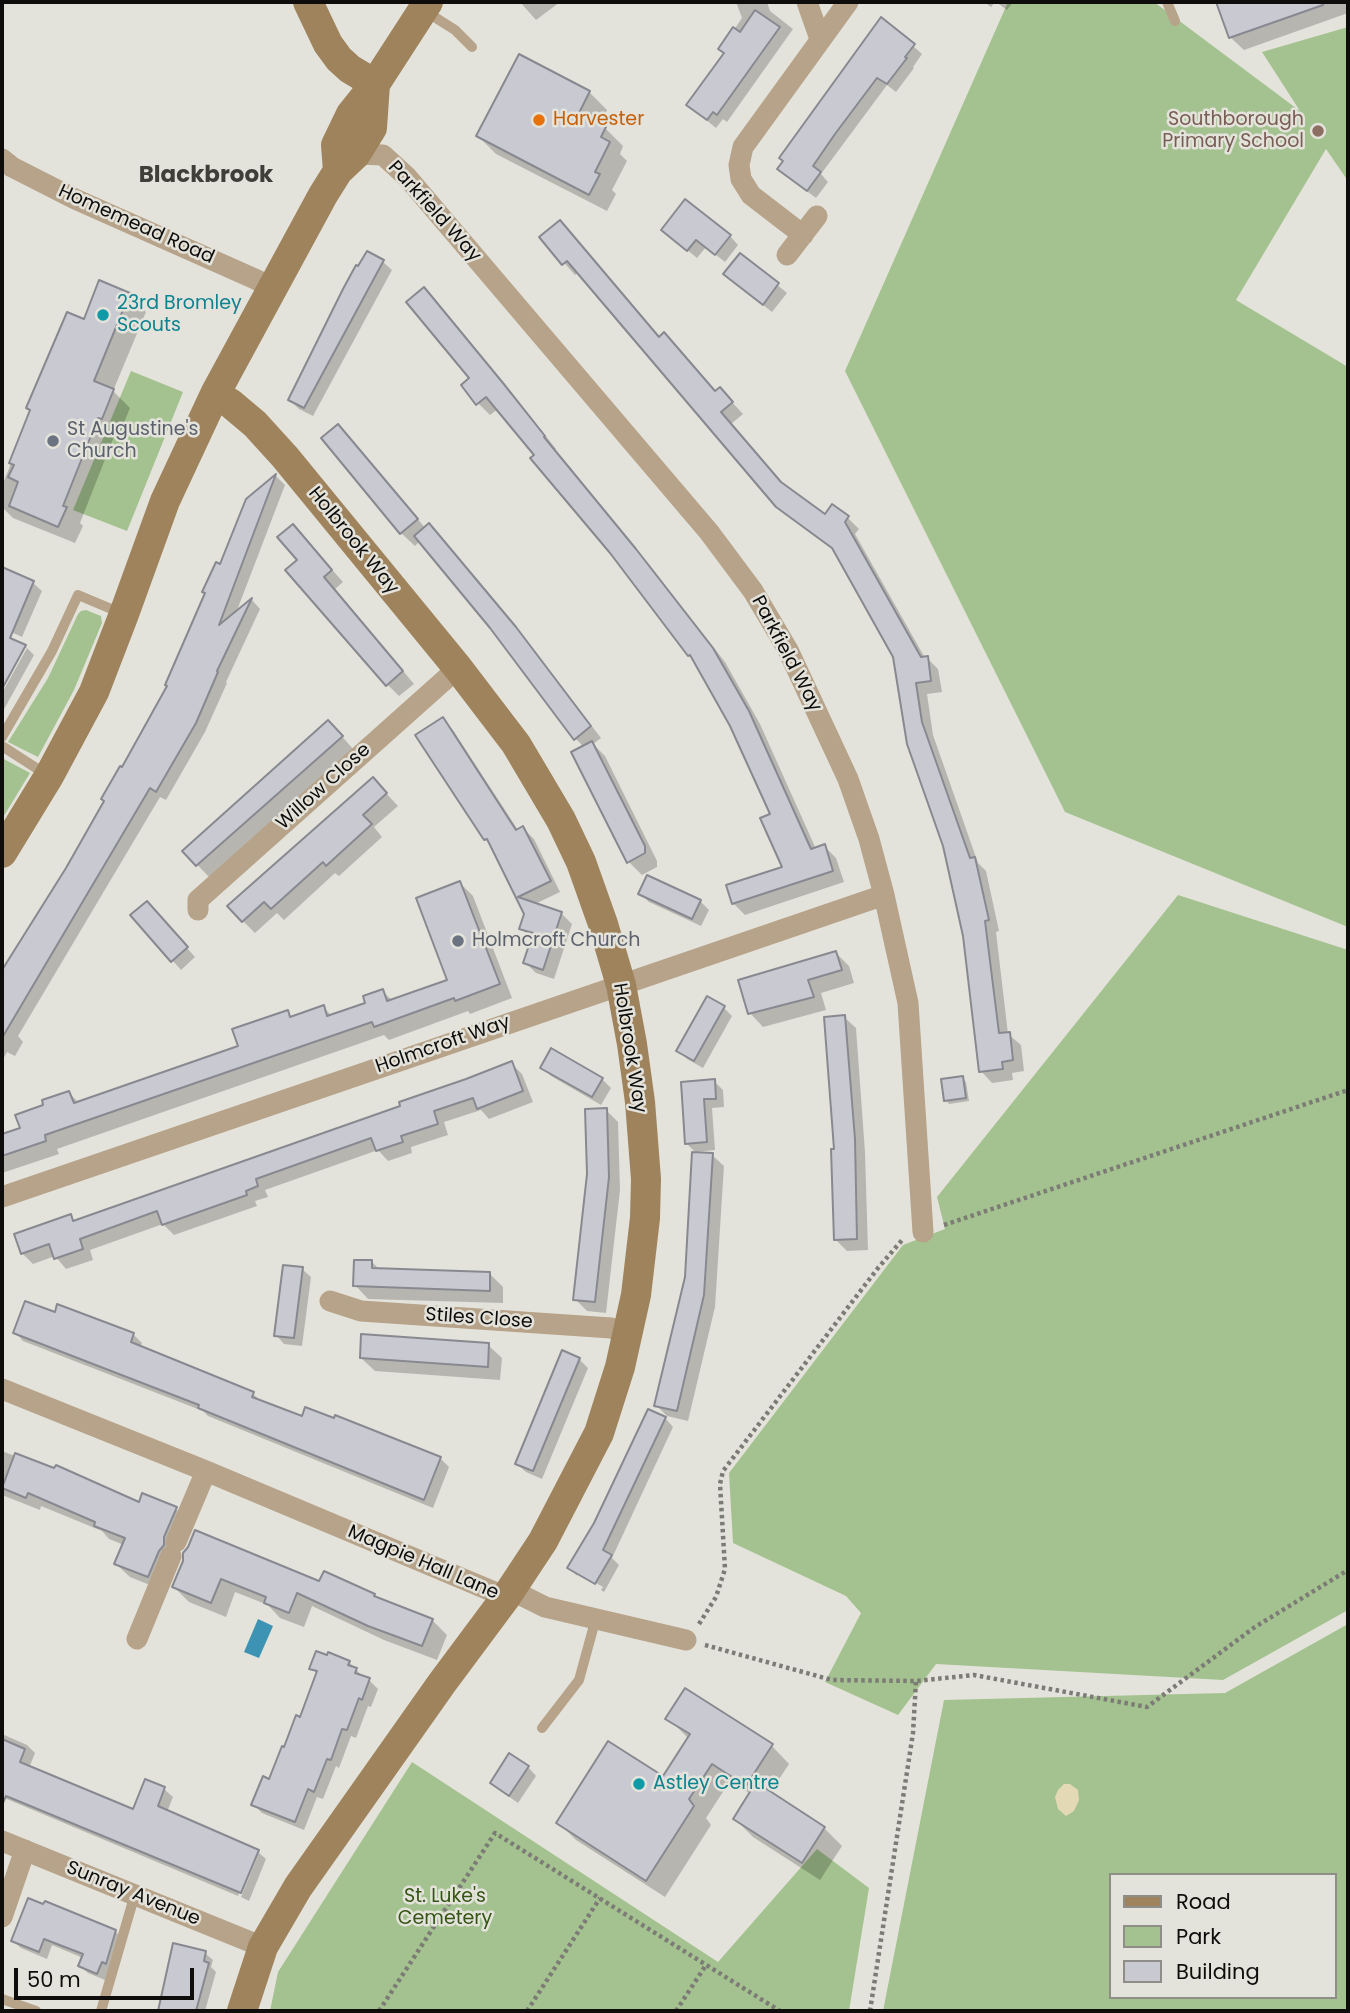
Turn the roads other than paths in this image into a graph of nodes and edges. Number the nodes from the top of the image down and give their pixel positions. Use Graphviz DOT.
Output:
graph roads {
  1 [pos="308,2"];
  2 [pos="807,2"];
  3 [pos="848,2"];
  4 [pos="1167,2"];
  5 [pos="425,6"];
  6 [pos="1175,22"];
  7 [pos="820,39"];
  8 [pos="472,47"];
  9 [pos="375,84"];
  10 [pos="2,159"];
  11 [pos="359,160"];
  12 [pos="817,216"];
  13 [pos="803,235"];
  14 [pos="787,255"];
  15 [pos="272,288"];
  16 [pos="215,394"];
  17 [pos="124,614"];
  18 [pos="458,668"];
  19 [pos="2,737"];
  20 [pos="2,746"];
  21 [pos="49,776"];
  22 [pos="2,853"];
  23 [pos="884,895"];
  24 [pos="198,910"];
  25 [pos="621,985"];
  26 [pos="2,1197"];
  27 [pos="923,1232"];
  28 [pos="330,1301"];
  29 [pos="629,1334"];
  30 [pos="2,1389"];
  31 [pos="206,1471"];
  32 [pos="510,1591"];
  33 [pos="596,1618"];
  34 [pos="137,1639"];
  35 [pos="686,1640"];
  36 [pos="542,1728"];
  37 [pos="2,1841"];
  38 [pos="25,1850"];
  39 [pos="135,1894"];
  40 [pos="2,1917"];
  41 [pos="263,1947"];
  42 [pos="2,1999"];
  43 [pos="36,2011"];
  44 [pos="101,2011"];
  45 [pos="242,2011"];
  1 -- 9 [label="street"];
  2 -- 7 [label="street"];
  3 -- 7 [label="street"];
  4 -- 6 [label="lane"];
  5 -- 8 [label="lane"];
  5 -- 9 [label="street"];
  7 -- 13 [label="street"];
  9 -- 11 [label="street, Parkfield Way"];
  9 -- 11 [label="street"];
  10 -- 15 [label="street, Homemead Road"];
  11 -- 15 [label="street"];
  11 -- 23 [label="street, Parkfield Way"];
  12 -- 13 [label="street"];
  13 -- 14 [label="street"];
  15 -- 16 [label="street"];
  16 -- 17 [label="street"];
  16 -- 18 [label="street, Holbrook Way"];
  17 -- 19 [label="lane"];
  17 -- 21 [label="street"];
  18 -- 24 [label="street, Willow Close"];
  18 -- 25 [label="street, Holbrook Way"];
  20 -- 21 [label="lane"];
  21 -- 22 [label="street"];
  23 -- 25 [label="street, Holmcroft Way"];
  23 -- 27 [label="street, Parkfield Way"];
  25 -- 26 [label="street, Holmcroft Way"];
  25 -- 29 [label="street, Holbrook Way"];
  28 -- 29 [label="street, Stiles Close"];
  29 -- 32 [label="street, Holbrook Way"];
  30 -- 31 [label="street, Magpie Hall Lane"];
  31 -- 32 [label="street, Magpie Hall Lane"];
  31 -- 34 [label="street"];
  32 -- 33 [label="street, Magpie Hall Lane"];
  32 -- 41 [label="street, Magpie Hall Lane"];
  33 -- 35 [label="street, Magpie Hall Lane"];
  33 -- 36 [label="lane"];
  37 -- 38 [label="street, Sunray Avenue"];
  38 -- 39 [label="street, Sunray Avenue"];
  38 -- 40 [label="street"];
  39 -- 41 [label="street, Sunray Avenue"];
  39 -- 44 [label="lane"];
  41 -- 45 [label="street, Magpie Hall Lane"];
  42 -- 43 [label="lane"];
}
